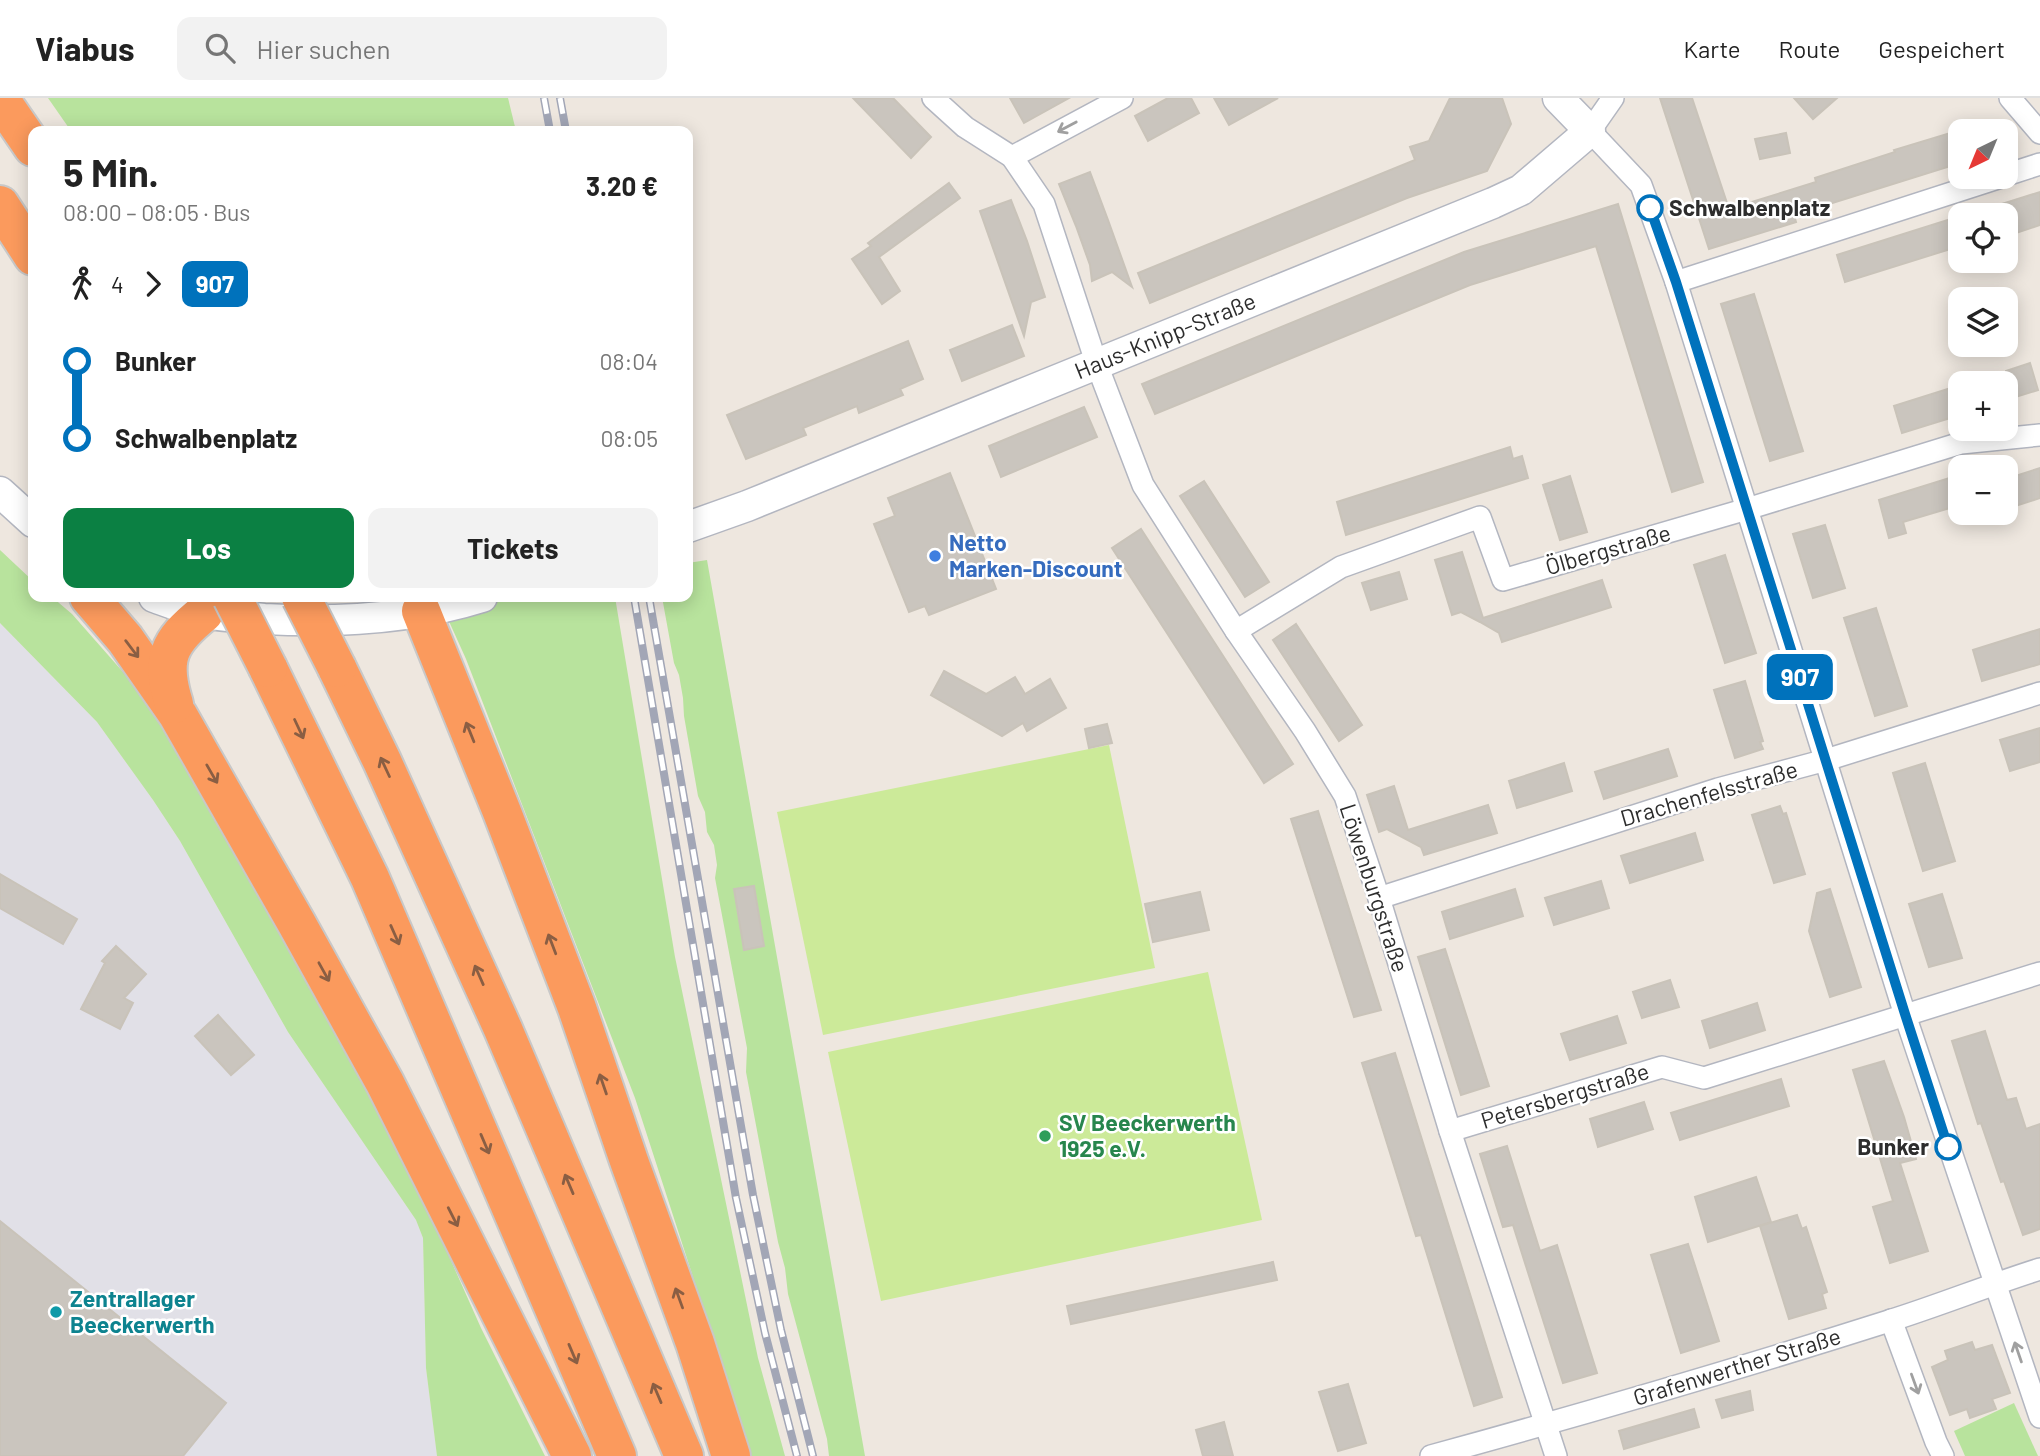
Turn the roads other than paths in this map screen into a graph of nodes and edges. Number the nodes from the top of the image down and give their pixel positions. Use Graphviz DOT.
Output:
graph roads {
  1 [pos="933,98"];
  2 [pos="1122,98"];
  3 [pos="1558,98"];
  4 [pos="1613,98"];
  5 [pos="2010,98"];
  6 [pos="0,99"];
  7 [pos="1590,131"];
  8 [pos="2040,132"];
  9 [pos="28,140"];
  10 [pos="1012,157"];
  11 [pos="2040,164"];
  12 [pos="2018,171"];
  13 [pos="1963,189"];
  14 [pos="0,205"];
  15 [pos="28,248"];
  16 [pos="1676,282"];
  17 [pos="1097,365"];
  18 [pos="2040,435"];
  19 [pos="0,492"];
  20 [pos="1747,509"];
  21 [pos="28,517"];
  22 [pos="693,525"];
  23 [pos="93,602"];
  24 [pos="168,602"];
  25 [pos="304,602"];
  26 [pos="460,602"];
  27 [pos="218,605"];
  28 [pos="421,611"];
  29 [pos="1236,631"];
  30 [pos="2040,693"];
  31 [pos="178,715"];
  32 [pos="1826,760"];
  33 [pos="1379,898"];
  34 [pos="2040,973"];
  35 [pos="1905,1014"];
  36 [pos="1450,1131"];
  37 [pos="2040,1269"];
  38 [pos="1994,1283"];
  39 [pos="1891,1320"];
  40 [pos="2040,1416"];
  41 [pos="1545,1425"];
  42 [pos="572,1456"];
  43 [pos="617,1456"];
  44 [pos="684,1456"];
  45 [pos="732,1456"];
  46 [pos="1431,1456"];
  47 [pos="1556,1456"];
  48 [pos="1943,1456"];
  1 -- 10 [label="street"];
  2 -- 10 [label="street, one-way"];
  3 -- 7 [label="street"];
  4 -- 7 [label="street, Haus-Knipp-Straße"];
  5 -- 8 [label="street"];
  6 -- 9 [label="highway"];
  7 -- 16 [label="street"];
  7 -- 17 [label="street, Haus-Knipp-Straße"];
  10 -- 17 [label="street, Löwenburgstraße"];
  11 -- 12 [label="street"];
  13 -- 16 [label="street"];
  14 -- 15 [label="highway"];
  16 -- 20 [label="street"];
  17 -- 22 [label="street, Haus-Knipp-Straße"];
  17 -- 29 [label="street, Löwenburgstraße"];
  18 -- 20 [label="street, Ölbergstraße"];
  19 -- 21 [label="street"];
  20 -- 29 [label="street, Ölbergstraße"];
  20 -- 32 [label="street"];
  23 -- 31 [label="highway, one-way"];
  24 -- 27 [label="street"];
  44 -- 25 [label="highway, one-way, bridge"];
  26 -- 28 [label="street"];
  27 -- 28 [label="street"];
  27 -- 31 [label="highway"];
  27 -- 43 [label="highway, one-way, bridge"];
  45 -- 28 [label="highway, one-way"];
  29 -- 33 [label="street, Löwenburgstraße"];
  30 -- 32 [label="street, Drachenfelsstraße"];
  31 -- 42 [label="highway, one-way"];
  32 -- 33 [label="street, Drachenfelsstraße"];
  32 -- 35 [label="street"];
  33 -- 36 [label="street, Löwenburgstraße"];
  34 -- 35 [label="street, Petersbergstraße"];
  35 -- 36 [label="street, Petersbergstraße"];
  35 -- 38 [label="street"];
  36 -- 41 [label="street, Löwenburgstraße"];
  37 -- 38 [label="street, Grafenwerther Straße"];
  38 -- 39 [label="street, Grafenwerther Straße"];
  40 -- 38 [label="street, one-way"];
  39 -- 41 [label="street, Grafenwerther Straße"];
  39 -- 48 [label="street, one-way"];
  41 -- 46 [label="street, Grafenwerther Straße"];
  41 -- 47 [label="street, Löwenburgstraße"];
}
